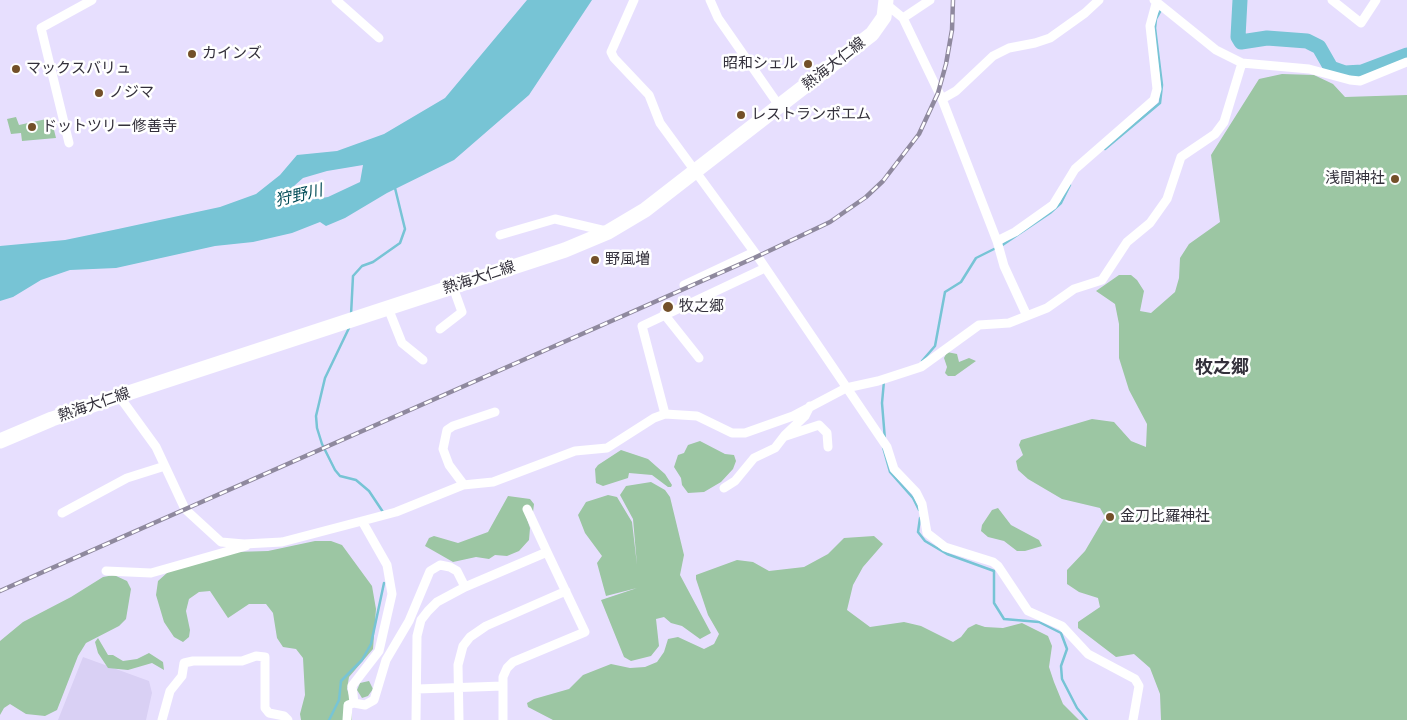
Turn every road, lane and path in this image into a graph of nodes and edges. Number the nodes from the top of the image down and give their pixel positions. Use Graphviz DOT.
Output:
graph roads {
  1 [pos="92,0"];
  2 [pos="336,0"];
  3 [pos="634,0"];
  4 [pos="710,0"];
  5 [pos="930,0"];
  6 [pos="1099,0"];
  7 [pos="1332,0"];
  8 [pos="1376,0"];
  9 [pos="886,2"];
  10 [pos="1159,3"];
  11 [pos="903,18"];
  12 [pos="379,38"];
  13 [pos="1407,62"];
  14 [pos="1242,63"];
  15 [pos="942,100"];
  16 [pos="780,107"];
  17 [pos="69,143"];
  18 [pos="695,172"];
  19 [pos="608,232"];
  20 [pos="500,235"];
  21 [pos="998,245"];
  22 [pos="754,252"];
  23 [pos="765,268"];
  24 [pos="684,285"];
  25 [pos="453,287"];
  26 [pos="388,308"];
  27 [pos="664,314"];
  28 [pos="1027,316"];
  29 [pos="440,329"];
  30 [pos="699,358"];
  31 [pos="423,360"];
  32 [pos="846,388"];
  33 [pos="119,396"];
  34 [pos="810,406"];
  35 [pos="495,412"];
  36 [pos="665,414"];
  37 [pos="783,437"];
  38 [pos="0,441"];
  39 [pos="828,447"];
  40 [pos="165,466"];
  41 [pos="464,485"];
  42 [pos="724,488"];
  43 [pos="527,509"];
  44 [pos="62,513"];
  45 [pos="362,521"];
  46 [pos="252,544"];
  47 [pos="547,552"];
  48 [pos="106,571"];
  49 [pos="465,587"];
  50 [pos="566,591"];
  51 [pos="503,686"];
  52 [pos="458,687"];
  53 [pos="417,688"];
  54 [pos="354,703"];
  55 [pos="162,720"];
  56 [pos="288,720"];
  57 [pos="347,720"];
  58 [pos="416,720"];
  59 [pos="459,720"];
  60 [pos="503,720"];
  61 [pos="1132,720"];
  1 -- 17 [label="street"];
  2 -- 12 [label="street"];
  3 -- 18 [label="street"];
  4 -- 16 [label="street"];
  5 -- 11 [label="street"];
  6 -- 15 [label="street"];
  7 -- 8 [label="street"];
  9 -- 11 [label="street"];
  9 -- 16 [label="main road, 熱海大仁線"];
  10 -- 14 [label="street"];
  10 -- 21 [label="street"];
  11 -- 15 [label="street"];
  13 -- 14 [label="street"];
  14 -- 28 [label="street"];
  15 -- 21 [label="street"];
  16 -- 18 [label="main road, 熱海大仁線"];
  18 -- 19 [label="main road, 熱海大仁線"];
  18 -- 22 [label="street"];
  19 -- 20 [label="street"];
  19 -- 25 [label="main road, 熱海大仁線"];
  21 -- 28 [label="street"];
  22 -- 23 [label="street"];
  22 -- 24 [label="street"];
  23 -- 27 [label="street"];
  23 -- 32 [label="street"];
  25 -- 26 [label="main road, 熱海大仁線"];
  25 -- 29 [label="street"];
  26 -- 31 [label="street"];
  26 -- 33 [label="main road, 熱海大仁線"];
  27 -- 30 [label="street"];
  27 -- 36 [label="street"];
  28 -- 32 [label="street"];
  32 -- 34 [label="street"];
  32 -- 61 [label="street"];
  33 -- 38 [label="main road, 熱海大仁線"];
  33 -- 40 [label="street"];
  34 -- 36 [label="street"];
  34 -- 37 [label="street"];
  35 -- 41 [label="street"];
  36 -- 41 [label="street"];
  37 -- 39 [label="street"];
  37 -- 42 [label="street"];
  40 -- 44 [label="street"];
  40 -- 46 [label="street"];
  41 -- 45 [label="street"];
  43 -- 47 [label="street"];
  45 -- 46 [label="street"];
  45 -- 54 [label="street"];
  46 -- 48 [label="street"];
  47 -- 49 [label="street"];
  47 -- 50 [label="street"];
  49 -- 53 [label="street"];
  49 -- 54 [label="street"];
  50 -- 51 [label="street"];
  50 -- 52 [label="street"];
  51 -- 52 [label="street"];
  51 -- 60 [label="street"];
  52 -- 53 [label="street"];
  52 -- 59 [label="street"];
  53 -- 58 [label="street"];
  54 -- 57 [label="street"];
  55 -- 56 [label="street"];
}
